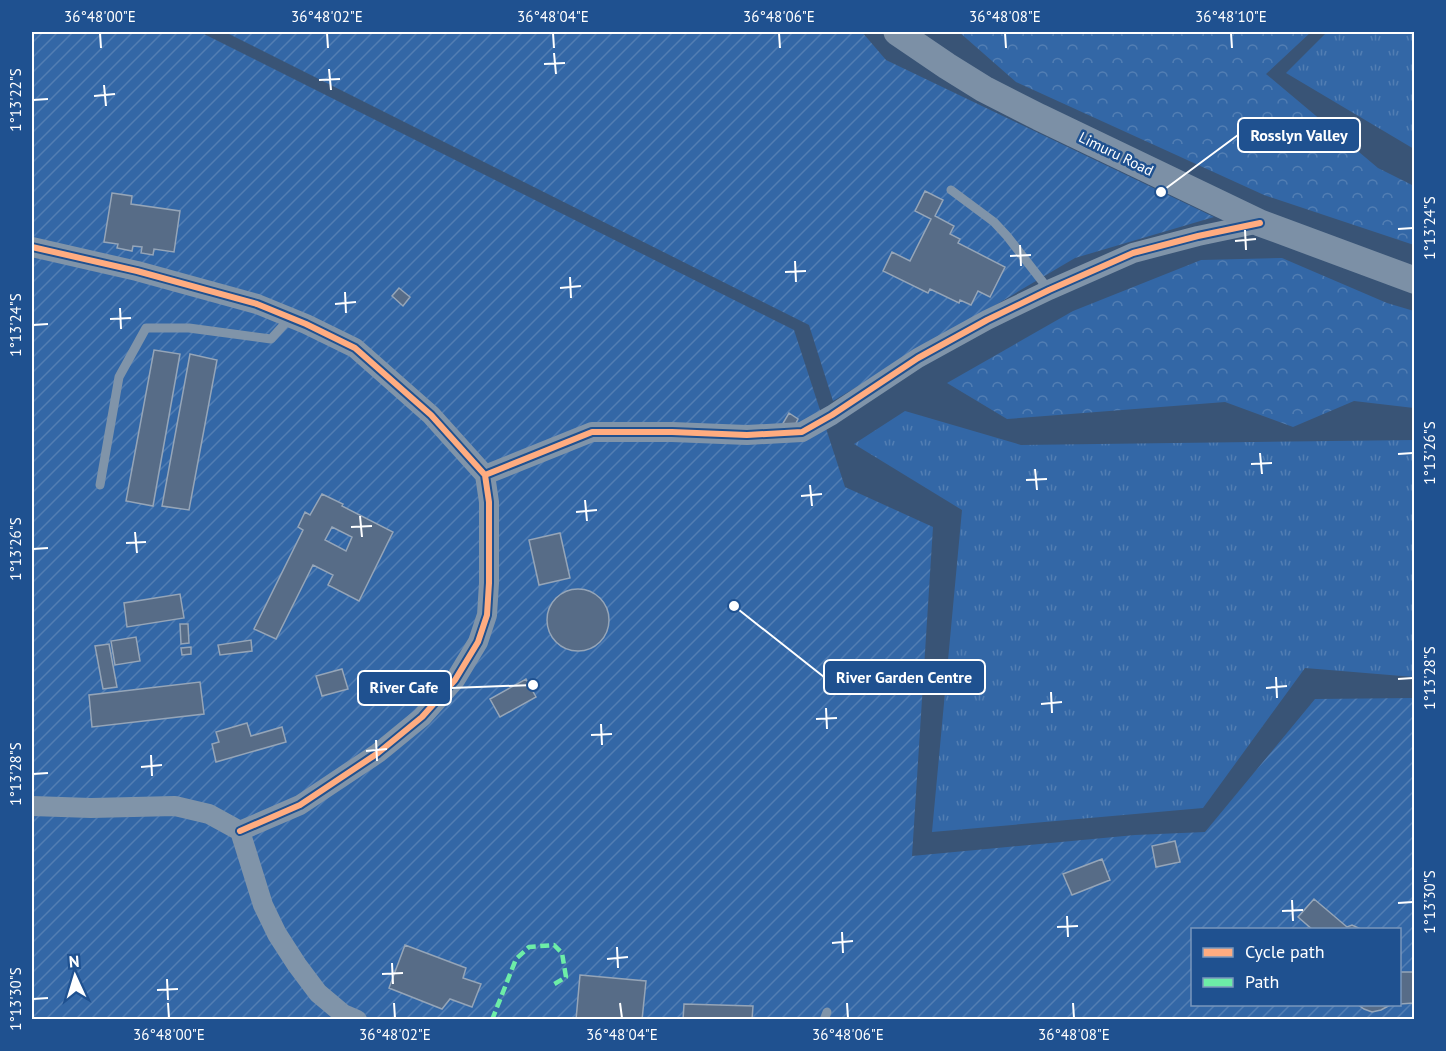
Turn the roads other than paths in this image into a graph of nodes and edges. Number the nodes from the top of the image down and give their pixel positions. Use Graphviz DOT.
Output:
graph roads {
  1 [pos="897,32"];
  2 [pos="951,190"];
  3 [pos="1260,223"];
  4 [pos="32,247"];
  5 [pos="1414,280"];
  6 [pos="1049,290"];
  7 [pos="290,318"];
  8 [pos="485,475"];
  9 [pos="100,484"];
  10 [pos="32,806"];
  11 [pos="240,831"];
  12 [pos="357,1020"];
  1 -- 3 [label="main road, Limuru Road"];
  2 -- 6 [label="lane"];
  3 -- 5 [label="main road, Limuru Road"];
  3 -- 6 [label="street"];
  4 -- 7 [label="street"];
  6 -- 8 [label="street"];
  7 -- 8 [label="street"];
  7 -- 9 [label="lane"];
  8 -- 11 [label="street"];
  10 -- 11 [label="street"];
  11 -- 12 [label="street"];
}
